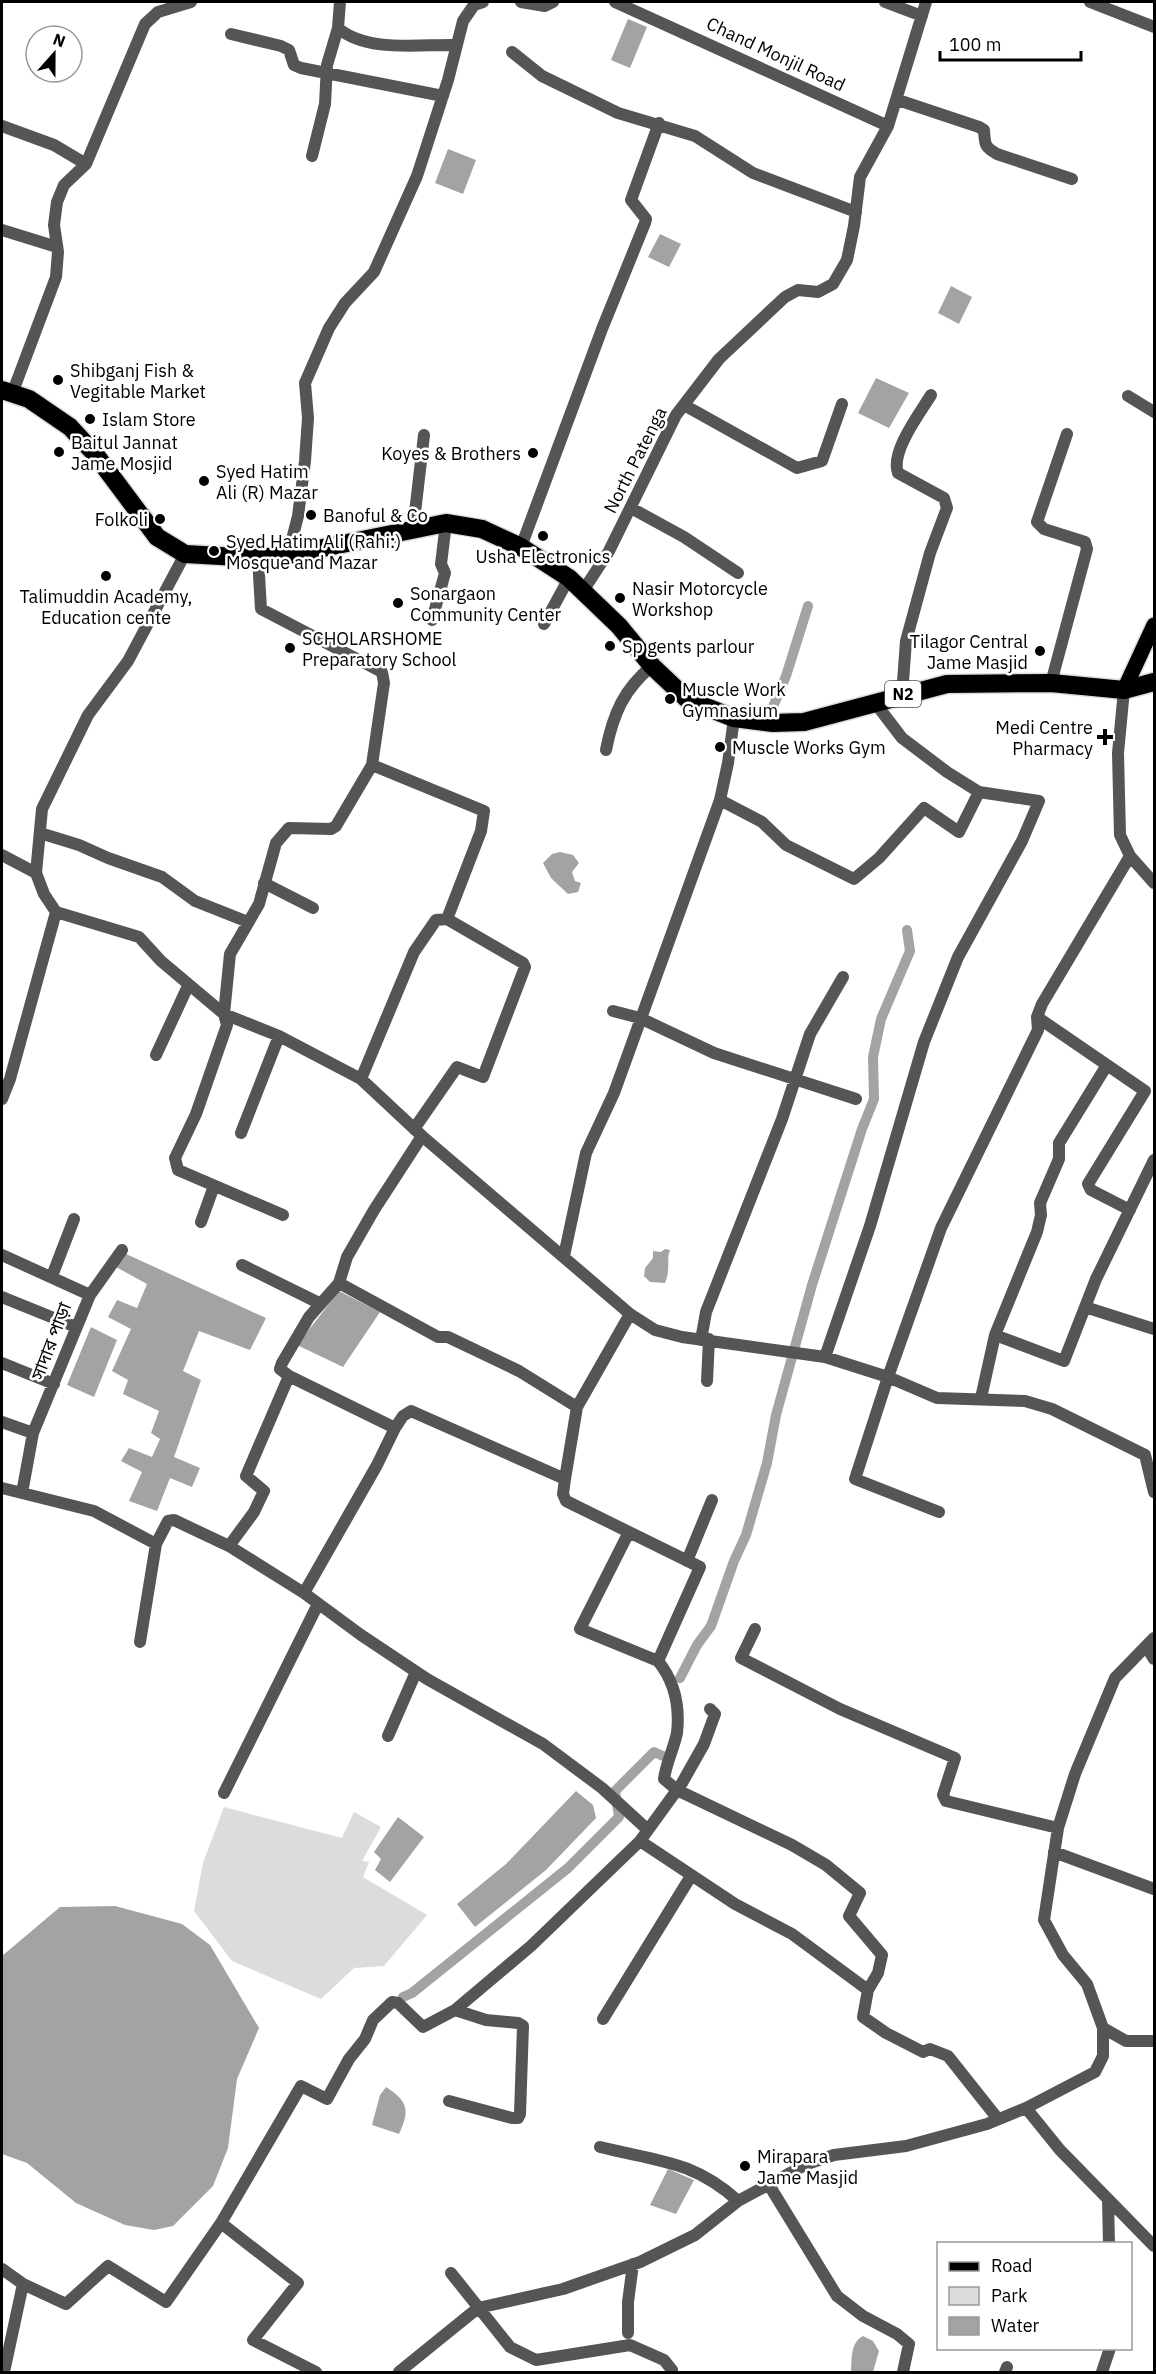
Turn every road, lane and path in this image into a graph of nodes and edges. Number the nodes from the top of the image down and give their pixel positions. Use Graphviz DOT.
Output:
graph roads {
  1 [pos="191,2"];
  2 [pos="340,2"];
  3 [pos="483,2"];
  4 [pos="521,2"];
  5 [pos="553,2"];
  6 [pos="615,2"];
  7 [pos="885,2"];
  8 [pos="926,2"];
  9 [pos="1090,2"];
  10 [pos="922,15"];
  11 [pos="1155,27"];
  12 [pos="338,28"];
  13 [pos="231,34"];
  14 [pos="456,45"];
  15 [pos="512,52"];
  16 [pos="327,75"];
  17 [pos="443,96"];
  18 [pos="897,100"];
  19 [pos="659,123"];
  20 [pos="2,126"];
  21 [pos="888,126"];
  22 [pos="312,156"];
  23 [pos="86,164"];
  24 [pos="1072,178"];
  25 [pos="856,212"];
  26 [pos="2,230"];
  27 [pos="57,247"];
  28 [pos="7,392"];
  29 [pos="931,395"];
  30 [pos="1128,396"];
  31 [pos="842,404"];
  32 [pos="684,405"];
  33 [pos="1155,412"];
  34 [pos="1066,434"];
  35 [pos="424,435"];
  36 [pos="631,508"];
  37 [pos="446,523"];
  38 [pos="413,530"];
  39 [pos="521,547"];
  40 [pos="184,554"];
  41 [pos="288,555"];
  42 [pos="258,558"];
  43 [pos="738,573"];
  44 [pos="569,578"];
  45 [pos="583,591"];
  46 [pos="432,620"];
  47 [pos="544,624"];
  48 [pos="1155,625"];
  49 [pos="652,666"];
  50 [pos="1155,682"];
  51 [pos="1051,683"];
  52 [pos="1124,690"];
  53 [pos="902,695"];
  54 [pos="876,704"];
  55 [pos="734,718"];
  56 [pos="606,750"];
  57 [pos="372,765"];
  58 [pos="979,792"];
  59 [pos="720,800"];
  60 [pos="40,833"];
  61 [pos="2,855"];
  62 [pos="1130,856"];
  63 [pos="1148,870"];
  64 [pos="36,873"];
  65 [pos="264,883"];
  66 [pos="1155,883"];
  67 [pos="313,908"];
  68 [pos="56,912"];
  69 [pos="447,919"];
  70 [pos="248,922"];
  71 [pos="843,977"];
  72 [pos="188,986"];
  73 [pos="613,1011"];
  74 [pos="224,1014"];
  75 [pos="1037,1017"];
  76 [pos="640,1018"];
  77 [pos="279,1036"];
  78 [pos="156,1055"];
  79 [pos="1107,1065"];
  80 [pos="361,1078"];
  81 [pos="795,1080"];
  82 [pos="856,1099"];
  83 [pos="2,1100"];
  84 [pos="241,1133"];
  85 [pos="418,1133"];
  86 [pos="1155,1160"];
  87 [pos="214,1186"];
  88 [pos="1130,1210"];
  89 [pos="283,1215"];
  90 [pos="74,1219"];
  91 [pos="201,1222"];
  92 [pos="122,1250"];
  93 [pos="2,1255"];
  94 [pos="564,1256"];
  95 [pos="242,1265"];
  96 [pos="52,1276"];
  97 [pos="339,1282"];
  98 [pos="90,1295"];
  99 [pos="2,1298"];
  100 [pos="319,1303"];
  101 [pos="1085,1307"];
  102 [pos="630,1314"];
  103 [pos="76,1327"];
  104 [pos="1155,1329"];
  105 [pos="995,1335"];
  106 [pos="705,1340"];
  107 [pos="825,1357"];
  108 [pos="2,1363"];
  109 [pos="289,1376"];
  110 [pos="888,1377"];
  111 [pos="707,1381"];
  112 [pos="54,1384"];
  113 [pos="981,1398"];
  114 [pos="577,1407"];
  115 [pos="2,1422"];
  116 [pos="395,1428"];
  117 [pos="33,1433"];
  118 [pos="565,1479"];
  119 [pos="2,1488"];
  120 [pos="1155,1492"];
  121 [pos="22,1493"];
  122 [pos="712,1500"];
  123 [pos="939,1512"];
  124 [pos="629,1532"];
  125 [pos="156,1544"];
  126 [pos="229,1546"];
  127 [pos="687,1561"];
  128 [pos="304,1593"];
  129 [pos="318,1604"];
  130 [pos="755,1629"];
  131 [pos="140,1642"];
  132 [pos="1150,1642"];
  133 [pos="1155,1659"];
  134 [pos="658,1661"];
  135 [pos="416,1672"];
  136 [pos="710,1709"];
  137 [pos="388,1736"];
  138 [pos="677,1790"];
  139 [pos="224,1793"];
  140 [pos="1058,1828"];
  141 [pos="642,1831"];
  142 [pos="1054,1852"];
  143 [pos="691,1876"];
  144 [pos="1155,1889"];
  145 [pos="868,1990"];
  146 [pos="455,2010"];
  147 [pos="603,2019"];
  148 [pos="1103,2028"];
  149 [pos="1155,2041"];
  150 [pos="449,2101"];
  151 [pos="1026,2108"];
  152 [pos="998,2119"];
  153 [pos="600,2147"];
  154 [pos="769,2185"];
  155 [pos="1108,2200"];
  156 [pos="738,2201"];
  157 [pos="220,2223"];
  158 [pos="1109,2242"];
  159 [pos="1155,2246"];
  160 [pos="633,2264"];
  161 [pos="2,2269"];
  162 [pos="451,2273"];
  163 [pos="23,2284"];
  164 [pos="478,2308"];
  165 [pos="628,2333"];
  166 [pos="1110,2350"];
  167 [pos="4,2373"];
  168 [pos="316,2373"];
  169 [pos="399,2373"];
  170 [pos="671,2373"];
  171 [pos="903,2373"];
  172 [pos="1102,2373"];
  1 -- 23 [label="street"];
  2 -- 12 [label="street"];
  3 -- 14 [label="street"];
  4 -- 5 [label="street"];
  6 -- 21 [label="street, Chand Monjil Road"];
  7 -- 10 [label="street"];
  8 -- 10 [label="street, North Patenga"];
  9 -- 11 [label="street"];
  10 -- 18 [label="street, North Patenga"];
  12 -- 14 [label="street"];
  12 -- 16 [label="street"];
  13 -- 16 [label="street"];
  14 -- 17 [label="street"];
  15 -- 19 [label="street"];
  16 -- 17 [label="street"];
  16 -- 22 [label="street"];
  17 -- 41 [label="street"];
  18 -- 21 [label="street, North Patenga"];
  18 -- 24 [label="street"];
  19 -- 25 [label="street"];
  19 -- 39 [label="street"];
  20 -- 23 [label="street"];
  21 -- 25 [label="street, North Patenga"];
  23 -- 27 [label="street"];
  25 -- 32 [label="street, North Patenga"];
  26 -- 27 [label="street"];
  27 -- 28 [label="street"];
  28 -- 40 [label="highway, N2"];
  29 -- 53 [label="street"];
  30 -- 33 [label="street"];
  31 -- 32 [label="street"];
  32 -- 36 [label="street, North Patenga"];
  34 -- 51 [label="street"];
  35 -- 38 [label="street"];
  36 -- 43 [label="street"];
  36 -- 45 [label="street, North Patenga"];
  37 -- 38 [label="highway, N2"];
  37 -- 39 [label="highway, N2"];
  37 -- 46 [label="street"];
  38 -- 41 [label="highway, N2"];
  39 -- 44 [label="highway, N2"];
  40 -- 42 [label="highway, N2"];
  40 -- 60 [label="street"];
  41 -- 42 [label="highway, N2"];
  42 -- 57 [label="street"];
  44 -- 45 [label="highway, N2"];
  44 -- 47 [label="street"];
  45 -- 49 [label="highway, N2"];
  48 -- 52 [label="main road"];
  49 -- 55 [label="highway, N2"];
  49 -- 56 [label="street"];
  50 -- 52 [label="highway, N2"];
  51 -- 52 [label="highway, N2"];
  51 -- 53 [label="highway, N2"];
  52 -- 62 [label="street"];
  53 -- 54 [label="highway, N2"];
  54 -- 55 [label="highway, N2"];
  54 -- 58 [label="street"];
  55 -- 59 [label="street"];
  57 -- 65 [label="street"];
  57 -- 69 [label="street"];
  58 -- 59 [label="street"];
  58 -- 107 [label="street"];
  59 -- 76 [label="street"];
  60 -- 64 [label="street"];
  60 -- 70 [label="street"];
  61 -- 64 [label="street"];
  62 -- 63 [label="street"];
  62 -- 75 [label="street"];
  63 -- 66 [label="street"];
  64 -- 68 [label="street"];
  65 -- 67 [label="street"];
  65 -- 70 [label="street"];
  68 -- 72 [label="street"];
  68 -- 83 [label="street"];
  69 -- 80 [label="street"];
  69 -- 85 [label="street"];
  70 -- 74 [label="street"];
  71 -- 81 [label="street"];
  72 -- 74 [label="street"];
  72 -- 78 [label="street"];
  73 -- 76 [label="street"];
  74 -- 77 [label="street"];
  74 -- 87 [label="street"];
  75 -- 79 [label="street"];
  75 -- 110 [label="street"];
  76 -- 81 [label="street"];
  76 -- 94 [label="street"];
  77 -- 80 [label="street"];
  77 -- 84 [label="street"];
  79 -- 88 [label="street"];
  79 -- 105 [label="street"];
  80 -- 85 [label="street"];
  81 -- 82 [label="street"];
  81 -- 106 [label="street"];
  85 -- 94 [label="street"];
  85 -- 97 [label="street"];
  86 -- 88 [label="street"];
  87 -- 89 [label="street"];
  87 -- 91 [label="street"];
  88 -- 101 [label="street"];
  90 -- 96 [label="street"];
  92 -- 98 [label="street"];
  93 -- 96 [label="street, সাদার পাড়া"];
  94 -- 102 [label="street"];
  95 -- 100 [label="street"];
  96 -- 98 [label="street, সাদার পাড়া"];
  97 -- 100 [label="street"];
  97 -- 114 [label="street"];
  98 -- 103 [label="street, সাদার পাড়া"];
  99 -- 103 [label="street"];
  100 -- 109 [label="street"];
  101 -- 104 [label="street"];
  101 -- 105 [label="street"];
  102 -- 106 [label="street"];
  102 -- 114 [label="street"];
  103 -- 112 [label="street, সাদার পাড়া"];
  105 -- 113 [label="street"];
  106 -- 107 [label="street"];
  106 -- 111 [label="street"];
  107 -- 110 [label="street"];
  108 -- 112 [label="street"];
  109 -- 116 [label="street"];
  109 -- 126 [label="street"];
  110 -- 113 [label="street"];
  110 -- 123 [label="street"];
  112 -- 117 [label="street, সাদার পাড়া"];
  113 -- 120 [label="street"];
  114 -- 118 [label="street"];
  115 -- 117 [label="street"];
  116 -- 118 [label="street"];
  116 -- 128 [label="street"];
  117 -- 121 [label="street, সাদার পাড়া"];
  118 -- 124 [label="street"];
  119 -- 121 [label="street"];
  121 -- 125 [label="street"];
  122 -- 127 [label="street"];
  124 -- 127 [label="street"];
  124 -- 134 [label="street"];
  125 -- 126 [label="street"];
  125 -- 131 [label="street"];
  126 -- 128 [label="street"];
  127 -- 134 [label="street"];
  128 -- 129 [label="street"];
  129 -- 135 [label="street"];
  129 -- 139 [label="street"];
  130 -- 140 [label="street"];
  132 -- 133 [label="street"];
  132 -- 140 [label="street"];
  134 -- 138 [label="street"];
  135 -- 137 [label="street"];
  135 -- 141 [label="street"];
  136 -- 138 [label="street"];
  138 -- 141 [label="street"];
  138 -- 145 [label="street"];
  140 -- 142 [label="street"];
  141 -- 143 [label="street"];
  141 -- 146 [label="street"];
  142 -- 144 [label="street"];
  142 -- 148 [label="street"];
  143 -- 145 [label="street"];
  143 -- 147 [label="street"];
  145 -- 152 [label="street"];
  146 -- 150 [label="street"];
  146 -- 157 [label="street"];
  148 -- 149 [label="street"];
  148 -- 151 [label="street"];
  151 -- 152 [label="street"];
  151 -- 155 [label="street"];
  152 -- 154 [label="street"];
  153 -- 156 [label="street"];
  154 -- 156 [label="street"];
  154 -- 171 [label="street"];
  155 -- 158 [label="street"];
  155 -- 159 [label="street"];
  156 -- 160 [label="street"];
  157 -- 163 [label="street"];
  157 -- 168 [label="street"];
  160 -- 164 [label="street"];
  160 -- 165 [label="street"];
  161 -- 163 [label="street"];
  162 -- 164 [label="street"];
  163 -- 167 [label="street"];
  164 -- 169 [label="street"];
  164 -- 170 [label="street"];
  166 -- 172 [label="street"];
}
